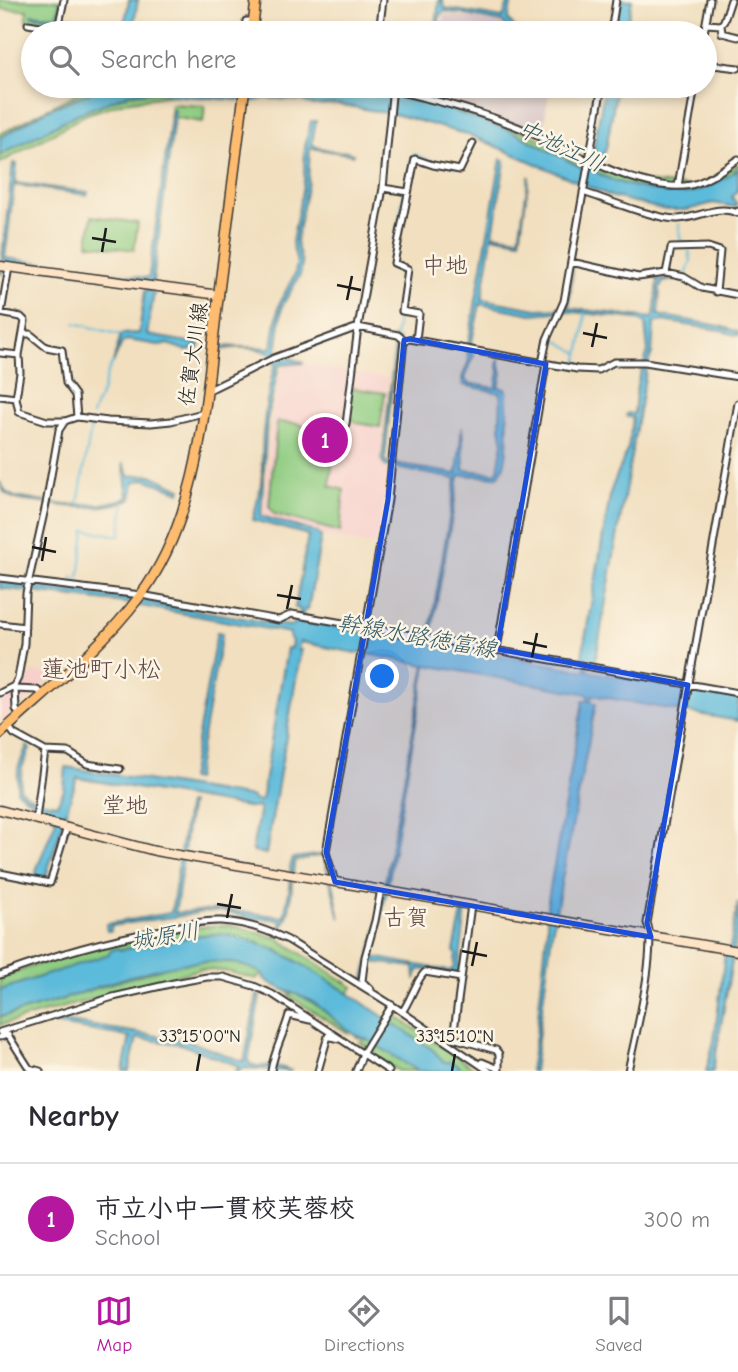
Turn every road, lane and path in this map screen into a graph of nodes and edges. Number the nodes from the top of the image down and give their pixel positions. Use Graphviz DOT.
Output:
graph roads {
  1 [pos="64,0"];
  2 [pos="256,0"];
  3 [pos="383,0"];
  4 [pos="617,0"];
  5 [pos="710,0"];
  6 [pos="730,4"];
  7 [pos="60,21"];
  8 [pos="253,21"];
  9 [pos="380,21"];
  10 [pos="613,21"];
  11 [pos="706,21"];
  12 [pos="717,25"];
  13 [pos="721,25"];
  14 [pos="738,37"];
  15 [pos="717,65"];
  16 [pos="738,68"];
  17 [pos="244,98"];
  18 [pos="392,98"];
  19 [pos="429,98"];
  20 [pos="600,98"];
  21 [pos="693,98"];
  22 [pos="473,143"];
  23 [pos="738,159"];
  24 [pos="589,161"];
  25 [pos="678,186"];
  26 [pos="383,188"];
  27 [pos="583,191"];
  28 [pos="406,192"];
  29 [pos="738,211"];
  30 [pos="571,262"];
  31 [pos="4,266"];
  32 [pos="666,273"];
  33 [pos="716,292"];
  34 [pos="219,295"];
  35 [pos="738,295"];
  36 [pos="1,311"];
  37 [pos="358,327"];
  38 [pos="27,334"];
  39 [pos="404,340"];
  40 [pos="416,340"];
  41 [pos="0,353"];
  42 [pos="19,355"];
  43 [pos="544,363"];
  44 [pos="738,377"];
  45 [pos="207,391"];
  46 [pos="0,396"];
  47 [pos="16,398"];
  48 [pos="738,403"];
  49 [pos="203,413"];
  50 [pos="77,416"];
  51 [pos="65,421"];
  52 [pos="346,424"];
  53 [pos="0,578"];
  54 [pos="29,580"];
  55 [pos="141,595"];
  56 [pos="0,624"];
  57 [pos="25,627"];
  58 [pos="367,629"];
  59 [pos="498,649"];
  60 [pos="688,687"];
  61 [pos="15,688"];
  62 [pos="0,693"];
  63 [pos="738,693"];
  64 [pos="43,694"];
  65 [pos="20,716"];
  66 [pos="8,726"];
  67 [pos="0,734"];
  68 [pos="45,751"];
  69 [pos="120,769"];
  70 [pos="0,810"];
  71 [pos="36,819"];
  72 [pos="66,827"];
  73 [pos="0,873"];
  74 [pos="333,881"];
  75 [pos="384,890"];
  76 [pos="471,905"];
  77 [pos="645,936"];
  78 [pos="738,951"];
  79 [pos="0,975"];
  80 [pos="461,978"];
  81 [pos="381,999"];
  82 [pos="391,1006"];
  83 [pos="402,1012"];
  84 [pos="314,1021"];
  85 [pos="0,1034"];
  86 [pos="345,1041"];
  87 [pos="363,1053"];
  88 [pos="472,1060"];
  89 [pos="271,1068"];
  90 [pos="40,1071"];
  91 [pos="318,1071"];
  92 [pos="356,1071"];
  93 [pos="389,1071"];
  94 [pos="489,1071"];
  95 [pos="628,1071"];
  1 -- 7 [label="street"];
  2 -- 8 [label="main road"];
  3 -- 9 [label="street"];
  4 -- 10 [label="street"];
  5 -- 11 [label="street"];
  6 -- 13 [label="street"];
  12 -- 13 [label="street"];
  13 -- 14 [label="street"];
  15 -- 16 [label="street"];
  17 -- 34 [label="main road, 佐賀大川線"];
  18 -- 26 [label="street"];
  19 -- 24 [label="street"];
  20 -- 24 [label="street"];
  21 -- 25 [label="street"];
  22 -- 28 [label="street"];
  23 -- 25 [label="street"];
  24 -- 25 [label="street"];
  24 -- 27 [label="street"];
  26 -- 28 [label="street"];
  26 -- 37 [label="street"];
  27 -- 29 [label="street"];
  27 -- 30 [label="street"];
  28 -- 40 [label="street"];
  30 -- 32 [label="street"];
  30 -- 43 [label="street"];
  31 -- 34 [label="street"];
  31 -- 36 [label="street"];
  32 -- 33 [label="street"];
  32 -- 33 [label="street"];
  33 -- 35 [label="street"];
  34 -- 45 [label="main road, 佐賀大川線"];
  36 -- 38 [label="street"];
  37 -- 39 [label="street"];
  37 -- 45 [label="street"];
  37 -- 52 [label="street"];
  38 -- 42 [label="street"];
  38 -- 50 [label="street"];
  39 -- 40 [label="street"];
  39 -- 58 [label="street"];
  40 -- 43 [label="street"];
  41 -- 42 [label="street"];
  42 -- 47 [label="street"];
  43 -- 44 [label="street"];
  43 -- 59 [label="street"];
  45 -- 49 [label="main road, 佐賀大川線"];
  46 -- 47 [label="street"];
  47 -- 51 [label="street"];
  48 -- 60 [label="street"];
  49 -- 50 [label="street"];
  49 -- 55 [label="main road, 佐賀大川線"];
  50 -- 51 [label="street"];
  51 -- 54 [label="street"];
  53 -- 54 [label="street"];
  54 -- 55 [label="street"];
  54 -- 57 [label="street"];
  55 -- 58 [label="street"];
  55 -- 64 [label="main road, 佐賀大川線"];
  56 -- 57 [label="street"];
  57 -- 61 [label="street"];
  58 -- 59 [label="street"];
  58 -- 74 [label="street"];
  59 -- 60 [label="street"];
  60 -- 63 [label="street"];
  60 -- 77 [label="street"];
  61 -- 62 [label="street"];
  61 -- 64 [label="street"];
  61 -- 65 [label="street"];
  64 -- 65 [label="main road"];
  65 -- 66 [label="main road"];
  66 -- 67 [label="main road"];
  66 -- 68 [label="street"];
  68 -- 69 [label="street"];
  68 -- 71 [label="street"];
  70 -- 71 [label="street"];
  71 -- 72 [label="street"];
  72 -- 73 [label="street"];
  72 -- 74 [label="street"];
  74 -- 75 [label="street"];
  75 -- 76 [label="street"];
  75 -- 81 [label="street"];
  76 -- 77 [label="street"];
  76 -- 80 [label="street"];
  77 -- 78 [label="street"];
  77 -- 95 [label="street"];
  79 -- 81 [label="street"];
  80 -- 83 [label="street"];
  80 -- 88 [label="street"];
  81 -- 82 [label="street"];
  82 -- 83 [label="street"];
  82 -- 87 [label="street"];
  83 -- 88 [label="street"];
  84 -- 85 [label="street"];
  84 -- 86 [label="street"];
  84 -- 89 [label="street"];
  85 -- 90 [label="street"];
  86 -- 87 [label="street"];
  86 -- 91 [label="street"];
  87 -- 92 [label="street"];
  87 -- 93 [label="street"];
  88 -- 94 [label="street"];
}
